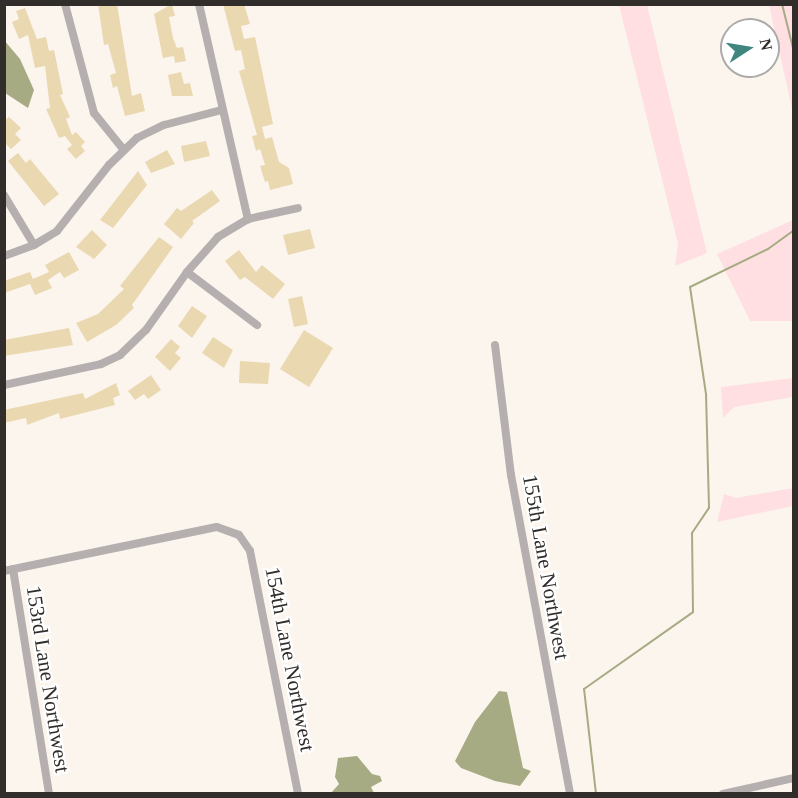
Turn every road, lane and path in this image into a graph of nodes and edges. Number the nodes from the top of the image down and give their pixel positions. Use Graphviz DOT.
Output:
graph roads {
  1 [pos="65,4"];
  2 [pos="199,4"];
  3 [pos="222,111"];
  4 [pos="123,149"];
  5 [pos="4,195"];
  6 [pos="298,208"];
  7 [pos="248,219"];
  8 [pos="34,245"];
  9 [pos="4,256"];
  10 [pos="187,272"];
  11 [pos="256,326"];
  12 [pos="495,345"];
  13 [pos="4,385"];
  14 [pos="9,570"];
  15 [pos="794,778"];
  16 [pos="49,794"];
  17 [pos="298,794"];
  18 [pos="570,794"];
  19 [pos="723,794"];
  1 -- 4 [label="street"];
  2 -- 3 [label="street"];
  3 -- 4 [label="street"];
  3 -- 7 [label="street"];
  4 -- 8 [label="street"];
  5 -- 8 [label="street"];
  6 -- 7 [label="street"];
  7 -- 10 [label="street"];
  8 -- 9 [label="street"];
  10 -- 11 [label="street"];
  10 -- 13 [label="street"];
  12 -- 18 [label="street, 155th Lane Northwest"];
  14 -- 16 [label="street, 153rd Lane Northwest"];
  14 -- 17 [label="street, 154th Lane Northwest"];
  15 -- 19 [label="street"];
}
